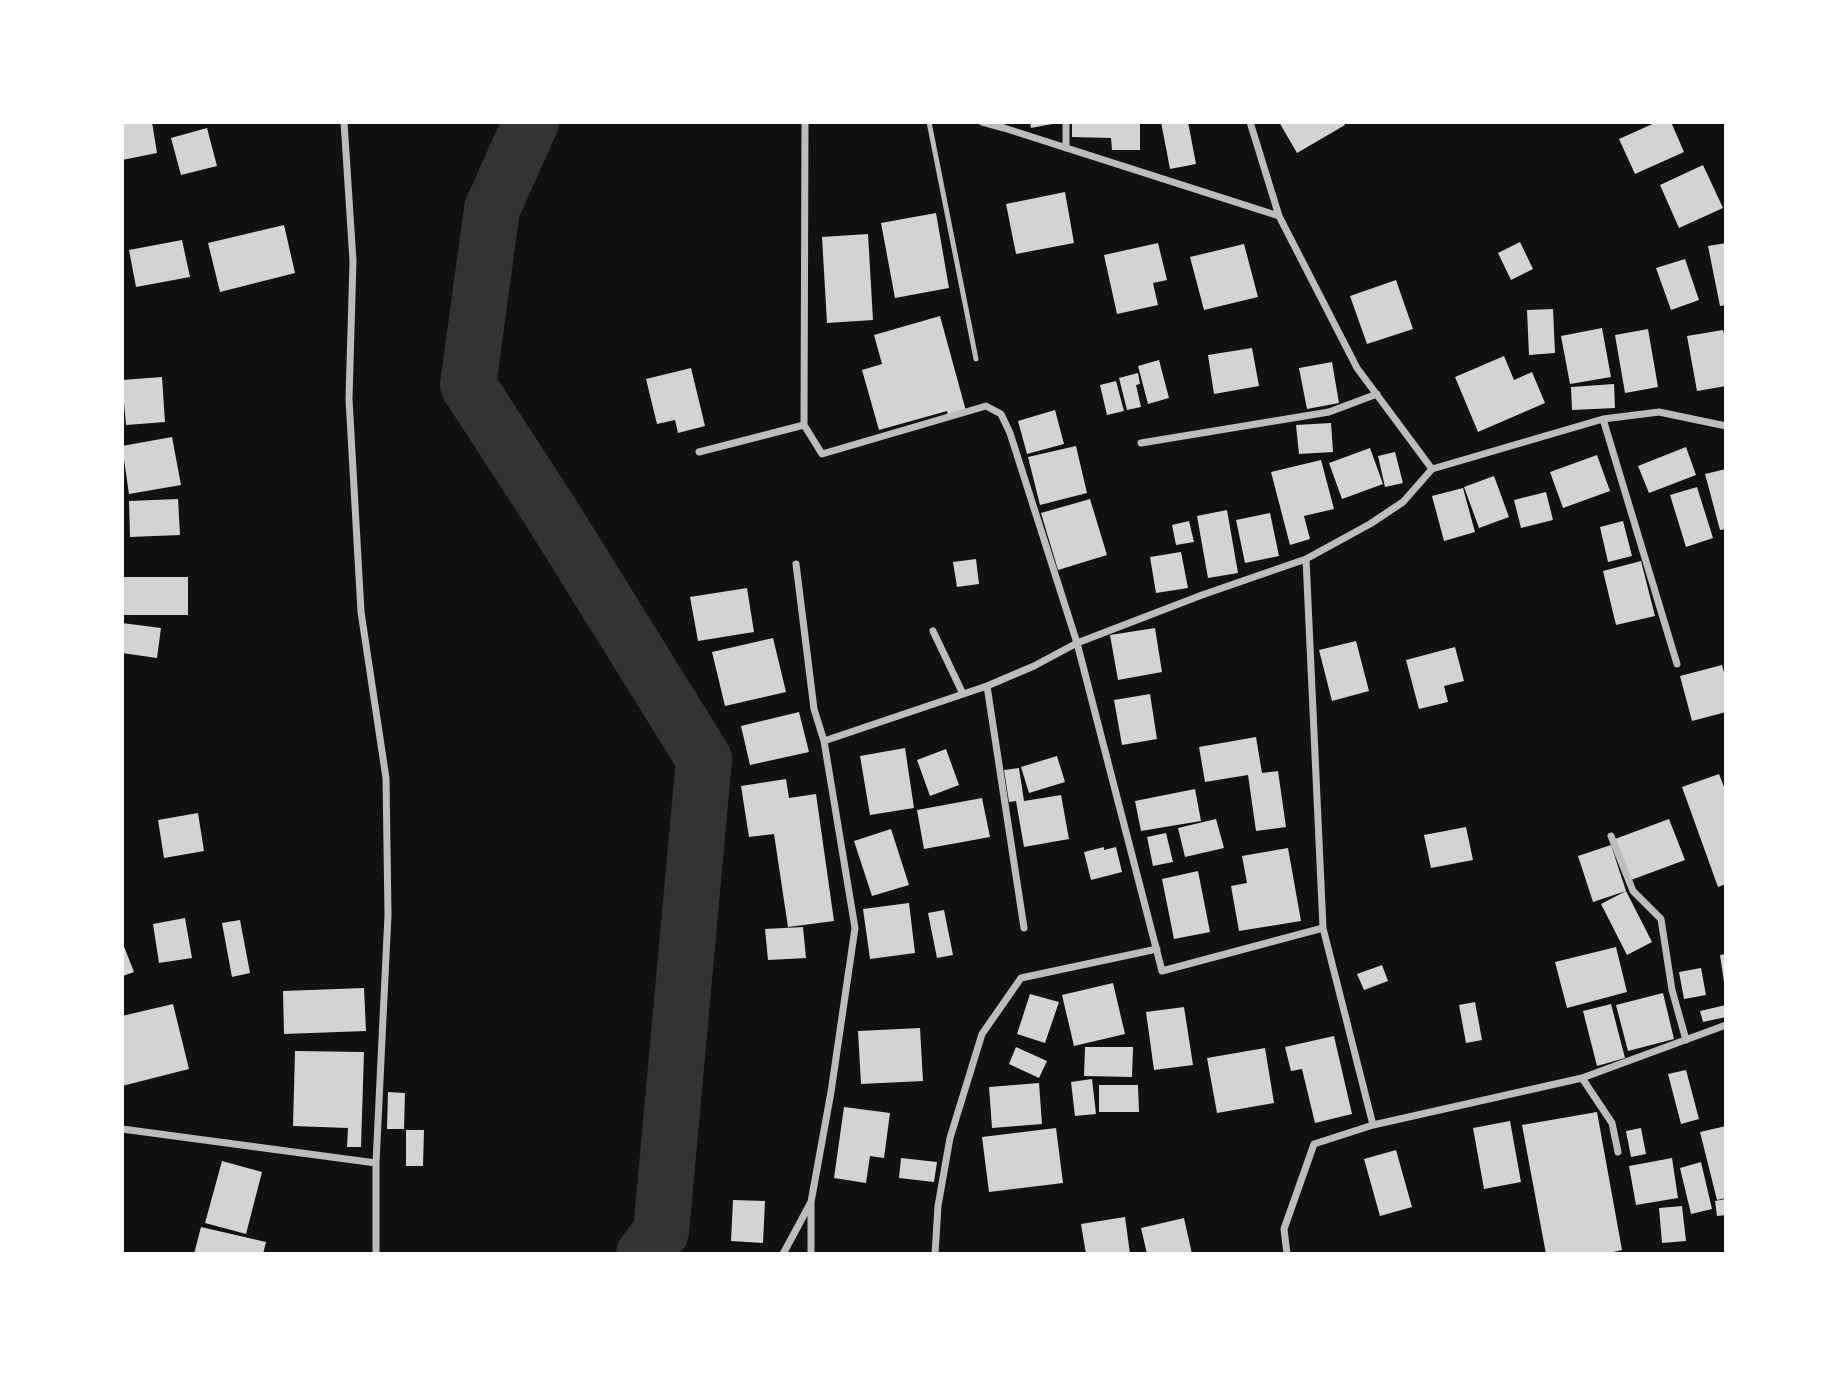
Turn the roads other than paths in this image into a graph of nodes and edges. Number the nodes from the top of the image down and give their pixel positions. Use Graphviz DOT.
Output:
graph roads {
  1 [pos="344,122"];
  2 [pos="805,122"];
  3 [pos="929,122"];
  4 [pos="982,122"];
  5 [pos="1066,122"];
  6 [pos="1250,122"];
  7 [pos="1066,148"];
  8 [pos="1279,216"];
  9 [pos="976,359"];
  10 [pos="1377,394"];
  11 [pos="1602,419"];
  12 [pos="804,425"];
  13 [pos="1726,426"];
  14 [pos="1141,443"];
  15 [pos="699,452"];
  16 [pos="1432,470"];
  17 [pos="1306,559"];
  18 [pos="796,564"];
  19 [pos="933,631"];
  20 [pos="1077,643"];
  21 [pos="1677,664"];
  22 [pos="987,686"];
  23 [pos="963,694"];
  24 [pos="824,741"];
  25 [pos="1611,836"];
  26 [pos="1024,928"];
  27 [pos="1322,928"];
  28 [pos="1157,950"];
  29 [pos="1726,1025"];
  30 [pos="1686,1040"];
  31 [pos="1582,1077"];
  32 [pos="1373,1125"];
  33 [pos="122,1129"];
  34 [pos="1618,1152"];
  35 [pos="376,1163"];
  36 [pos="811,1202"];
  37 [pos="376,1254"];
  38 [pos="783,1254"];
  39 [pos="811,1254"];
  40 [pos="935,1254"];
  41 [pos="1287,1254"];
  1 -- 35 [label="street"];
  2 -- 12 [label="street"];
  3 -- 9 [label="lane"];
  4 -- 7 [label="street"];
  5 -- 7 [label="street"];
  6 -- 8 [label="street"];
  7 -- 8 [label="street"];
  8 -- 10 [label="street"];
  10 -- 14 [label="street"];
  10 -- 16 [label="street"];
  11 -- 13 [label="street"];
  11 -- 16 [label="street"];
  11 -- 21 [label="street"];
  12 -- 15 [label="street"];
  12 -- 20 [label="street"];
  16 -- 17 [label="street"];
  17 -- 20 [label="street"];
  17 -- 27 [label="street"];
  18 -- 24 [label="street"];
  19 -- 23 [label="street"];
  20 -- 22 [label="street"];
  20 -- 28 [label="street"];
  22 -- 23 [label="street"];
  22 -- 26 [label="street"];
  23 -- 24 [label="street"];
  24 -- 36 [label="street"];
  25 -- 30 [label="street"];
  27 -- 28 [label="street"];
  27 -- 32 [label="street"];
  28 -- 40 [label="street"];
  29 -- 30 [label="street"];
  30 -- 31 [label="street"];
  31 -- 32 [label="street"];
  31 -- 34 [label="street"];
  32 -- 41 [label="street"];
  33 -- 35 [label="street"];
  35 -- 37 [label="street"];
  36 -- 38 [label="street"];
  36 -- 39 [label="street"];
}
